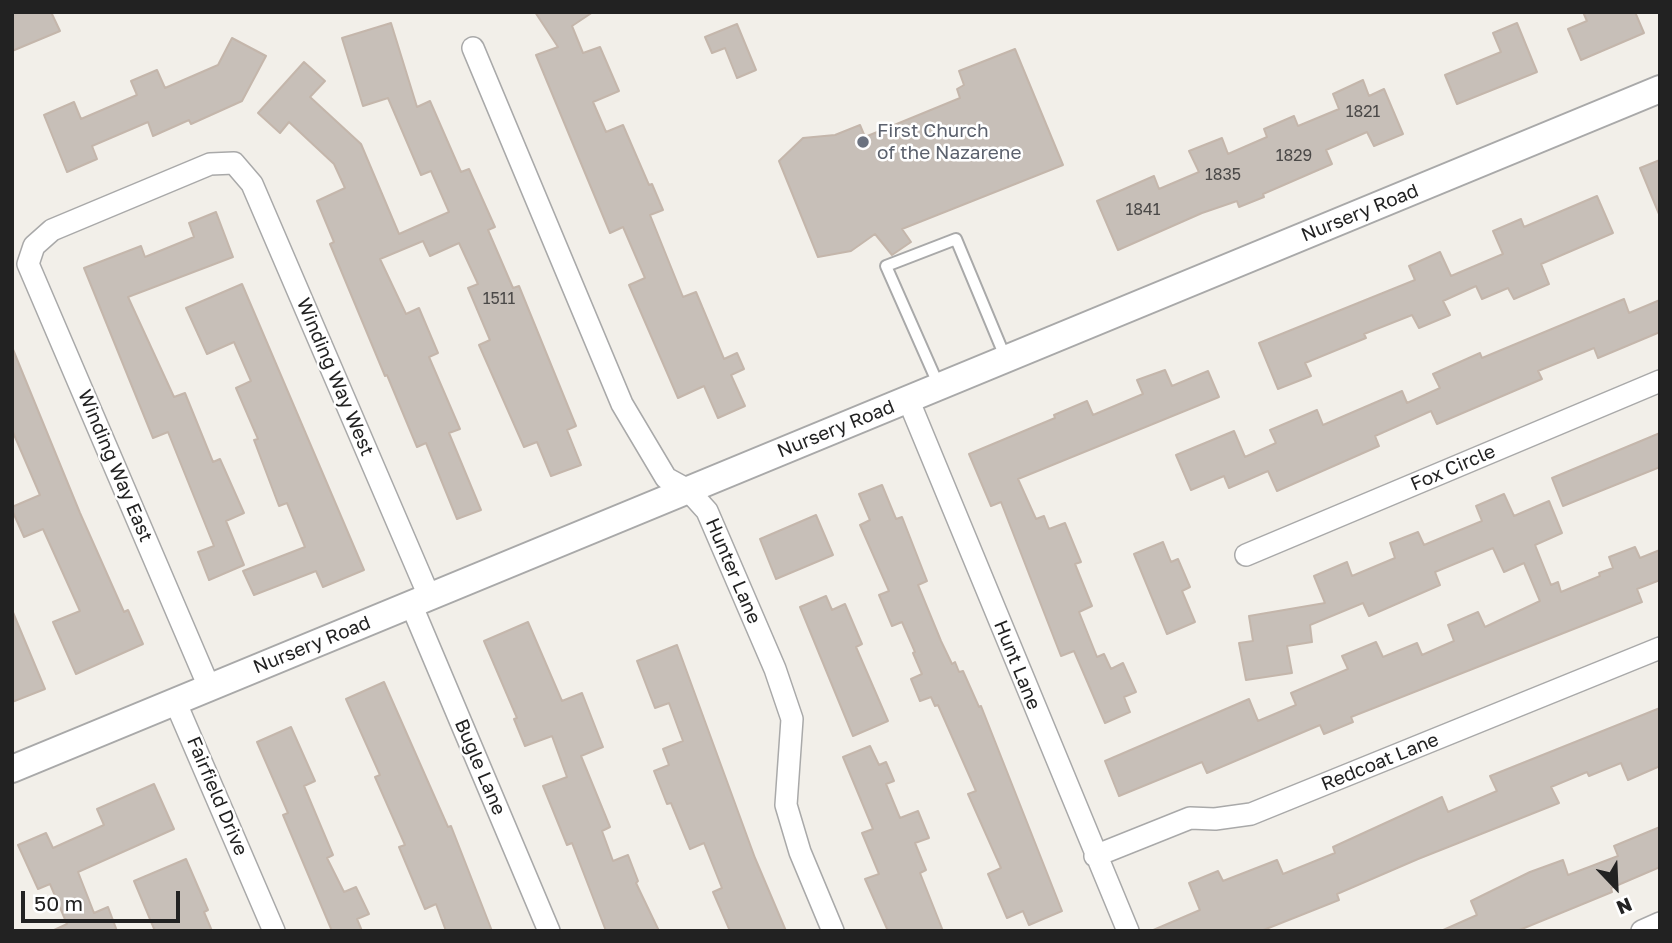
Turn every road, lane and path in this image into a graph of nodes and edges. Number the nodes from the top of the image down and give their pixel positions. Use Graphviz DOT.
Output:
graph roads {
  1 [pos="473,48"];
  2 [pos="1660,89"];
  3 [pos="34,246"];
  4 [pos="1006,359"];
  5 [pos="1660,381"];
  6 [pos="939,386"];
  7 [pos="908,399"];
  8 [pos="688,490"];
  9 [pos="1246,555"];
  10 [pos="420,600"];
  11 [pos="1660,648"];
  12 [pos="209,687"];
  13 [pos="175,701"];
  14 [pos="12,769"];
  15 [pos="1095,856"];
  16 [pos="1660,923"];
  17 [pos="274,931"];
  18 [pos="549,931"];
  19 [pos="833,931"];
  20 [pos="1128,931"];
  21 [pos="1642,931"];
  1 -- 8 [label="street, Hunter Lane"];
  2 -- 4 [label="street, Nursery Road"];
  3 -- 10 [label="street, Winding Way West"];
  3 -- 12 [label="street, Winding Way East"];
  4 -- 6 [label="street, Nursery Road"];
  4 -- 6 [label="lane"];
  5 -- 9 [label="street, Fox Circle"];
  6 -- 7 [label="street, Nursery Road"];
  7 -- 8 [label="street, Nursery Road"];
  7 -- 15 [label="street, Hunt Lane"];
  8 -- 10 [label="street, Nursery Road"];
  8 -- 19 [label="street, Hunter Lane"];
  10 -- 12 [label="street, Nursery Road"];
  10 -- 18 [label="street, Bugle Lane"];
  11 -- 15 [label="street, Redcoat Lane"];
  12 -- 13 [label="street, Nursery Road"];
  13 -- 14 [label="street, Nursery Road"];
  13 -- 17 [label="street, Fairfield Drive"];
  15 -- 20 [label="street, Hunt Lane"];
  16 -- 21 [label="street"];
}
